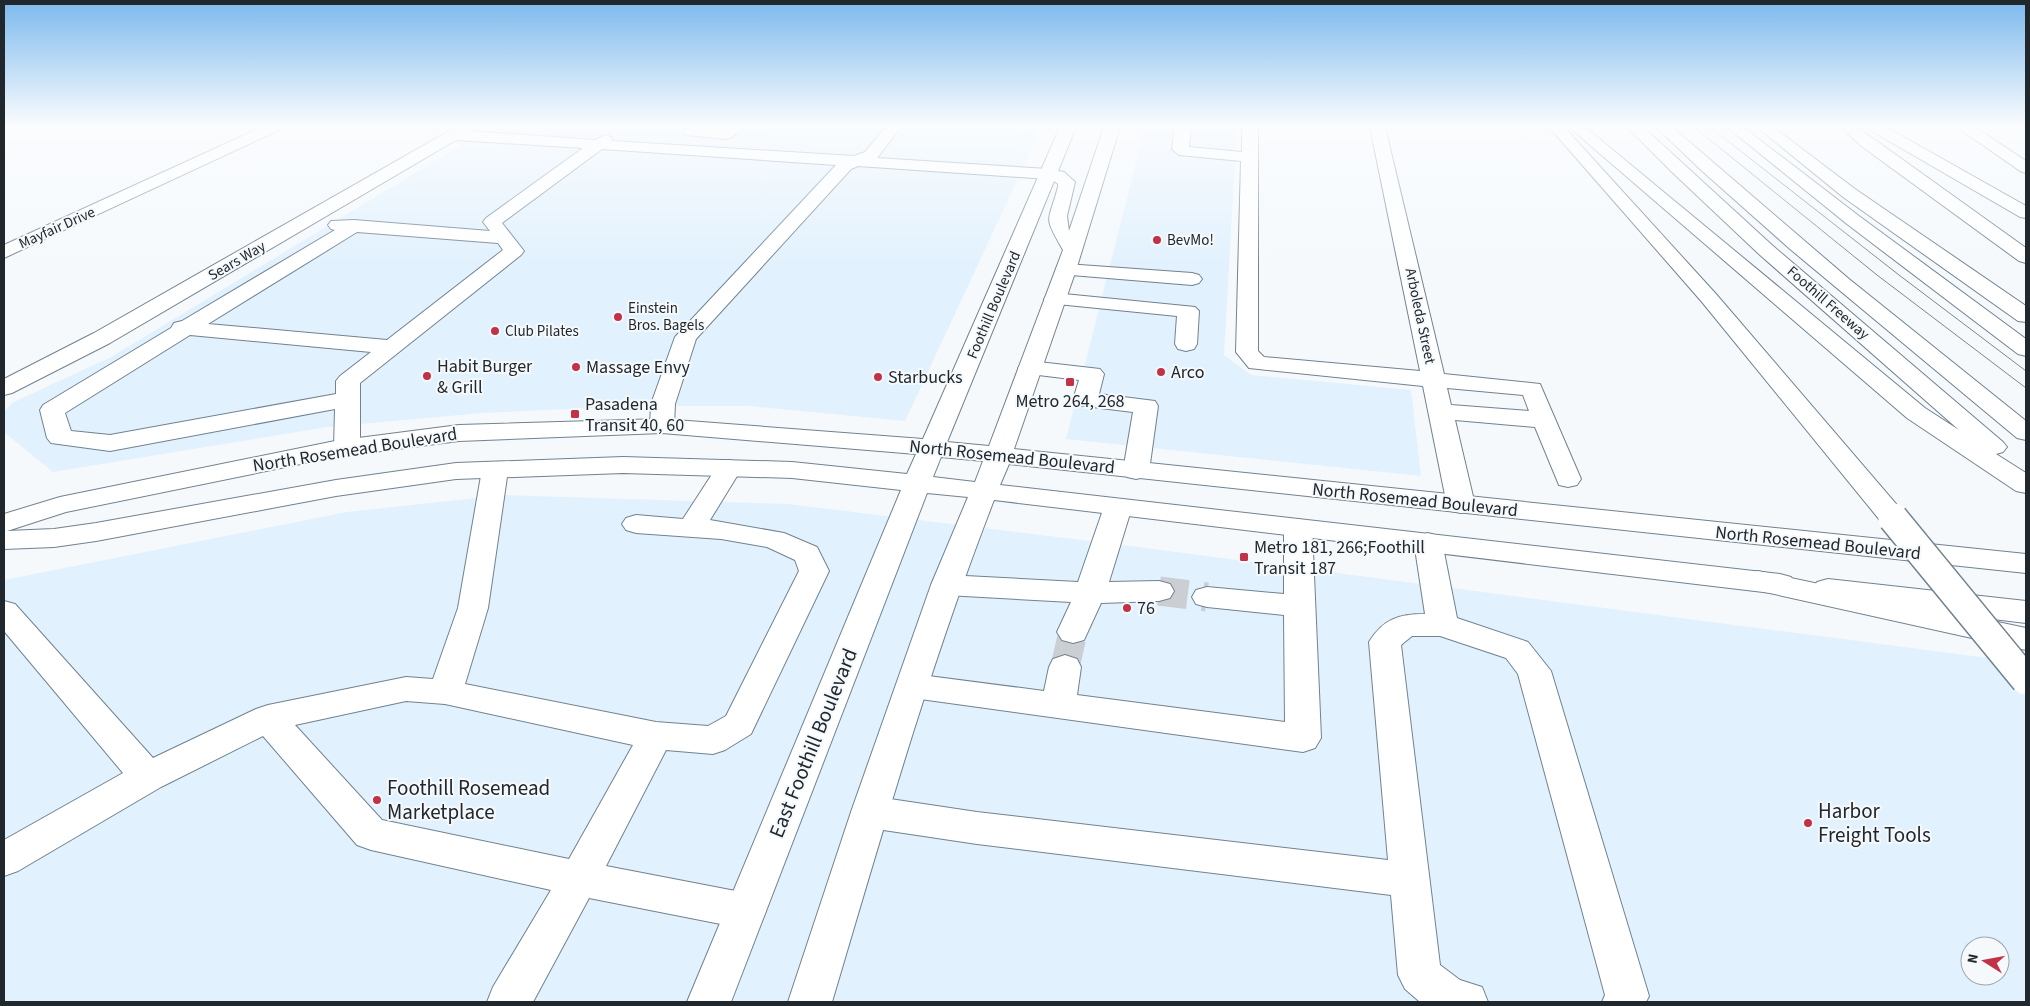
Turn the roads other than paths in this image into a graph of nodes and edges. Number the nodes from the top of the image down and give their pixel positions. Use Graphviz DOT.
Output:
graph roads {
  1 [pos="173,174"];
  2 [pos="386,174"];
  3 [pos="559,174"];
  4 [pos="836,174"];
  5 [pos="1048,174"];
  6 [pos="1097,174"];
  7 [pos="1250,174"];
  8 [pos="1388,174"];
  9 [pos="1597,174"];
  10 [pos="1632,174"];
  11 [pos="1682,174"];
  12 [pos="1715,174"];
  13 [pos="1794,174"];
  14 [pos="1825,174"];
  15 [pos="1910,174"];
  16 [pos="1957,174"];
  17 [pos="2026,213"];
  18 [pos="303,222"];
  19 [pos="354,226"];
  20 [pos="504,238"];
  21 [pos="4,252"];
  22 [pos="2026,257"];
  23 [pos="1069,260"];
  24 [pos="1192,279"];
  25 [pos="1054,299"];
  26 [pos="2026,316"];
  27 [pos="128,324"];
  28 [pos="187,329"];
  29 [pos="1186,344"];
  30 [pos="392,347"];
  31 [pos="2026,349"];
  32 [pos="1030,368"];
  33 [pos="1434,379"];
  34 [pos="4,388"];
  35 [pos="348,399"];
  36 [pos="1441,411"];
  37 [pos="1545,420"];
  38 [pos="662,426"];
  39 [pos="2026,434"];
  40 [pos="347,448"];
  41 [pos="933,448"];
  42 [pos="999,455"];
  43 [pos="729,468"];
  44 [pos="495,470"];
  45 [pos="1136,471"];
  46 [pos="2026,474"];
  47 [pos="1568,479"];
  48 [pos="917,483"];
  49 [pos="2026,484"];
  50 [pos="986,491"];
  51 [pos="1118,506"];
  52 [pos="1461,506"];
  53 [pos="4,523"];
  54 [pos="636,524"];
  55 [pos="691,528"];
  56 [pos="1298,528"];
  57 [pos="4,540"];
  58 [pos="1428,542"];
  59 [pos="2026,564"];
  60 [pos="1758,581"];
  61 [pos="946,585"];
  62 [pos="1159,592"];
  63 [pos="1090,593"];
  64 [pos="1207,597"];
  65 [pos="1299,606"];
  66 [pos="4,611"];
  67 [pos="2026,612"];
  68 [pos="1442,625"];
  69 [pos="1073,632"];
  70 [pos="2026,639"];
  71 [pos="1065,667"];
  72 [pos="2026,680"];
  73 [pos="913,686"];
  74 [pos="445,692"];
  75 [pos="1059,705"];
  76 [pos="268,718"];
  77 [pos="656,736"];
  78 [pos="148,777"];
  79 [pos="870,812"];
  80 [pos="4,859"];
  81 [pos="579,879"];
  82 [pos="1410,880"];
  83 [pos="746,912"];
  84 [pos="509,1002"];
  85 [pos="709,1002"];
  86 [pos="810,1002"];
  87 [pos="1466,1002"];
  88 [pos="1624,1002"];
  1 -- 21 [label="main road, Mayfair Drive"];
  2 -- 18 [label="main road, Sears Way"];
  3 -- 20 [label="main road"];
  4 -- 38 [label="main road"];
  5 -- 23 [label="main road"];
  5 -- 41 [label="main road, Foothill Boulevard"];
  6 -- 23 [label="main road"];
  7 -- 33 [label="main road"];
  8 -- 33 [label="main road, Arboleda Street"];
  9 -- 72 [label="main road, bridge"];
  10 -- 49 [label="main road"];
  11 -- 46 [label="main road, Foothill Freeway"];
  12 -- 39 [label="main road"];
  13 -- 31 [label="main road"];
  14 -- 26 [label="main road"];
  15 -- 22 [label="main road"];
  16 -- 17 [label="main road"];
  18 -- 19 [label="main road"];
  18 -- 27 [label="main road, Sears Way"];
  19 -- 20 [label="main road"];
  19 -- 28 [label="main road"];
  20 -- 30 [label="main road"];
  23 -- 24 [label="main road"];
  23 -- 25 [label="main road"];
  25 -- 29 [label="main road"];
  25 -- 32 [label="main road"];
  27 -- 28 [label="main road"];
  27 -- 34 [label="main road, Sears Way"];
  28 -- 30 [label="main road"];
  28 -- 35 [label="main road"];
  30 -- 35 [label="main road"];
  32 -- 42 [label="main road"];
  32 -- 45 [label="main road"];
  33 -- 36 [label="main road, Arboleda Street"];
  33 -- 37 [label="main road"];
  35 -- 40 [label="main road"];
  36 -- 37 [label="main road"];
  36 -- 52 [label="main road, Arboleda Street"];
  37 -- 47 [label="main road"];
  38 -- 40 [label="main road, North Rosemead Boulevard"];
  38 -- 41 [label="main road, North Rosemead Boulevard"];
  40 -- 53 [label="main road, North Rosemead Boulevard"];
  41 -- 42 [label="main road, North Rosemead Boulevard"];
  41 -- 48 [label="main road, Foothill Boulevard"];
  42 -- 45 [label="main road, North Rosemead Boulevard"];
  42 -- 50 [label="main road"];
  43 -- 44 [label="main road, North Rosemead Boulevard"];
  43 -- 48 [label="main road, North Rosemead Boulevard"];
  43 -- 55 [label="main road"];
  44 -- 57 [label="main road, North Rosemead Boulevard"];
  44 -- 74 [label="main road"];
  45 -- 52 [label="main road, North Rosemead Boulevard"];
  48 -- 50 [label="main road, North Rosemead Boulevard"];
  48 -- 83 [label="main road, East Foothill Boulevard"];
  50 -- 51 [label="main road, North Rosemead Boulevard"];
  50 -- 61 [label="main road"];
  51 -- 56 [label="main road, North Rosemead Boulevard"];
  51 -- 63 [label="main road"];
  52 -- 59 [label="main road, North Rosemead Boulevard"];
  54 -- 55 [label="main road"];
  55 -- 77 [label="main road"];
  56 -- 58 [label="main road, North Rosemead Boulevard"];
  56 -- 65 [label="main road"];
  58 -- 60 [label="main road, North Rosemead Boulevard"];
  58 -- 68 [label="main road"];
  60 -- 67 [label="main road, North Rosemead Boulevard"];
  60 -- 70 [label="main road"];
  61 -- 63 [label="main road"];
  61 -- 73 [label="main road"];
  62 -- 63 [label="main road"];
  63 -- 69 [label="main road"];
  64 -- 65 [label="main road"];
  65 -- 75 [label="main road"];
  66 -- 78 [label="main road"];
  68 -- 82 [label="main road"];
  68 -- 88 [label="main road"];
  71 -- 75 [label="main road"];
  73 -- 75 [label="main road"];
  73 -- 79 [label="main road"];
  74 -- 76 [label="main road"];
  74 -- 77 [label="main road"];
  76 -- 78 [label="main road"];
  76 -- 81 [label="main road"];
  77 -- 81 [label="main road"];
  78 -- 80 [label="main road"];
  79 -- 82 [label="main road"];
  79 -- 86 [label="main road"];
  81 -- 83 [label="main road"];
  81 -- 84 [label="main road"];
  82 -- 87 [label="main road"];
  83 -- 85 [label="main road, East Foothill Boulevard"];
}
